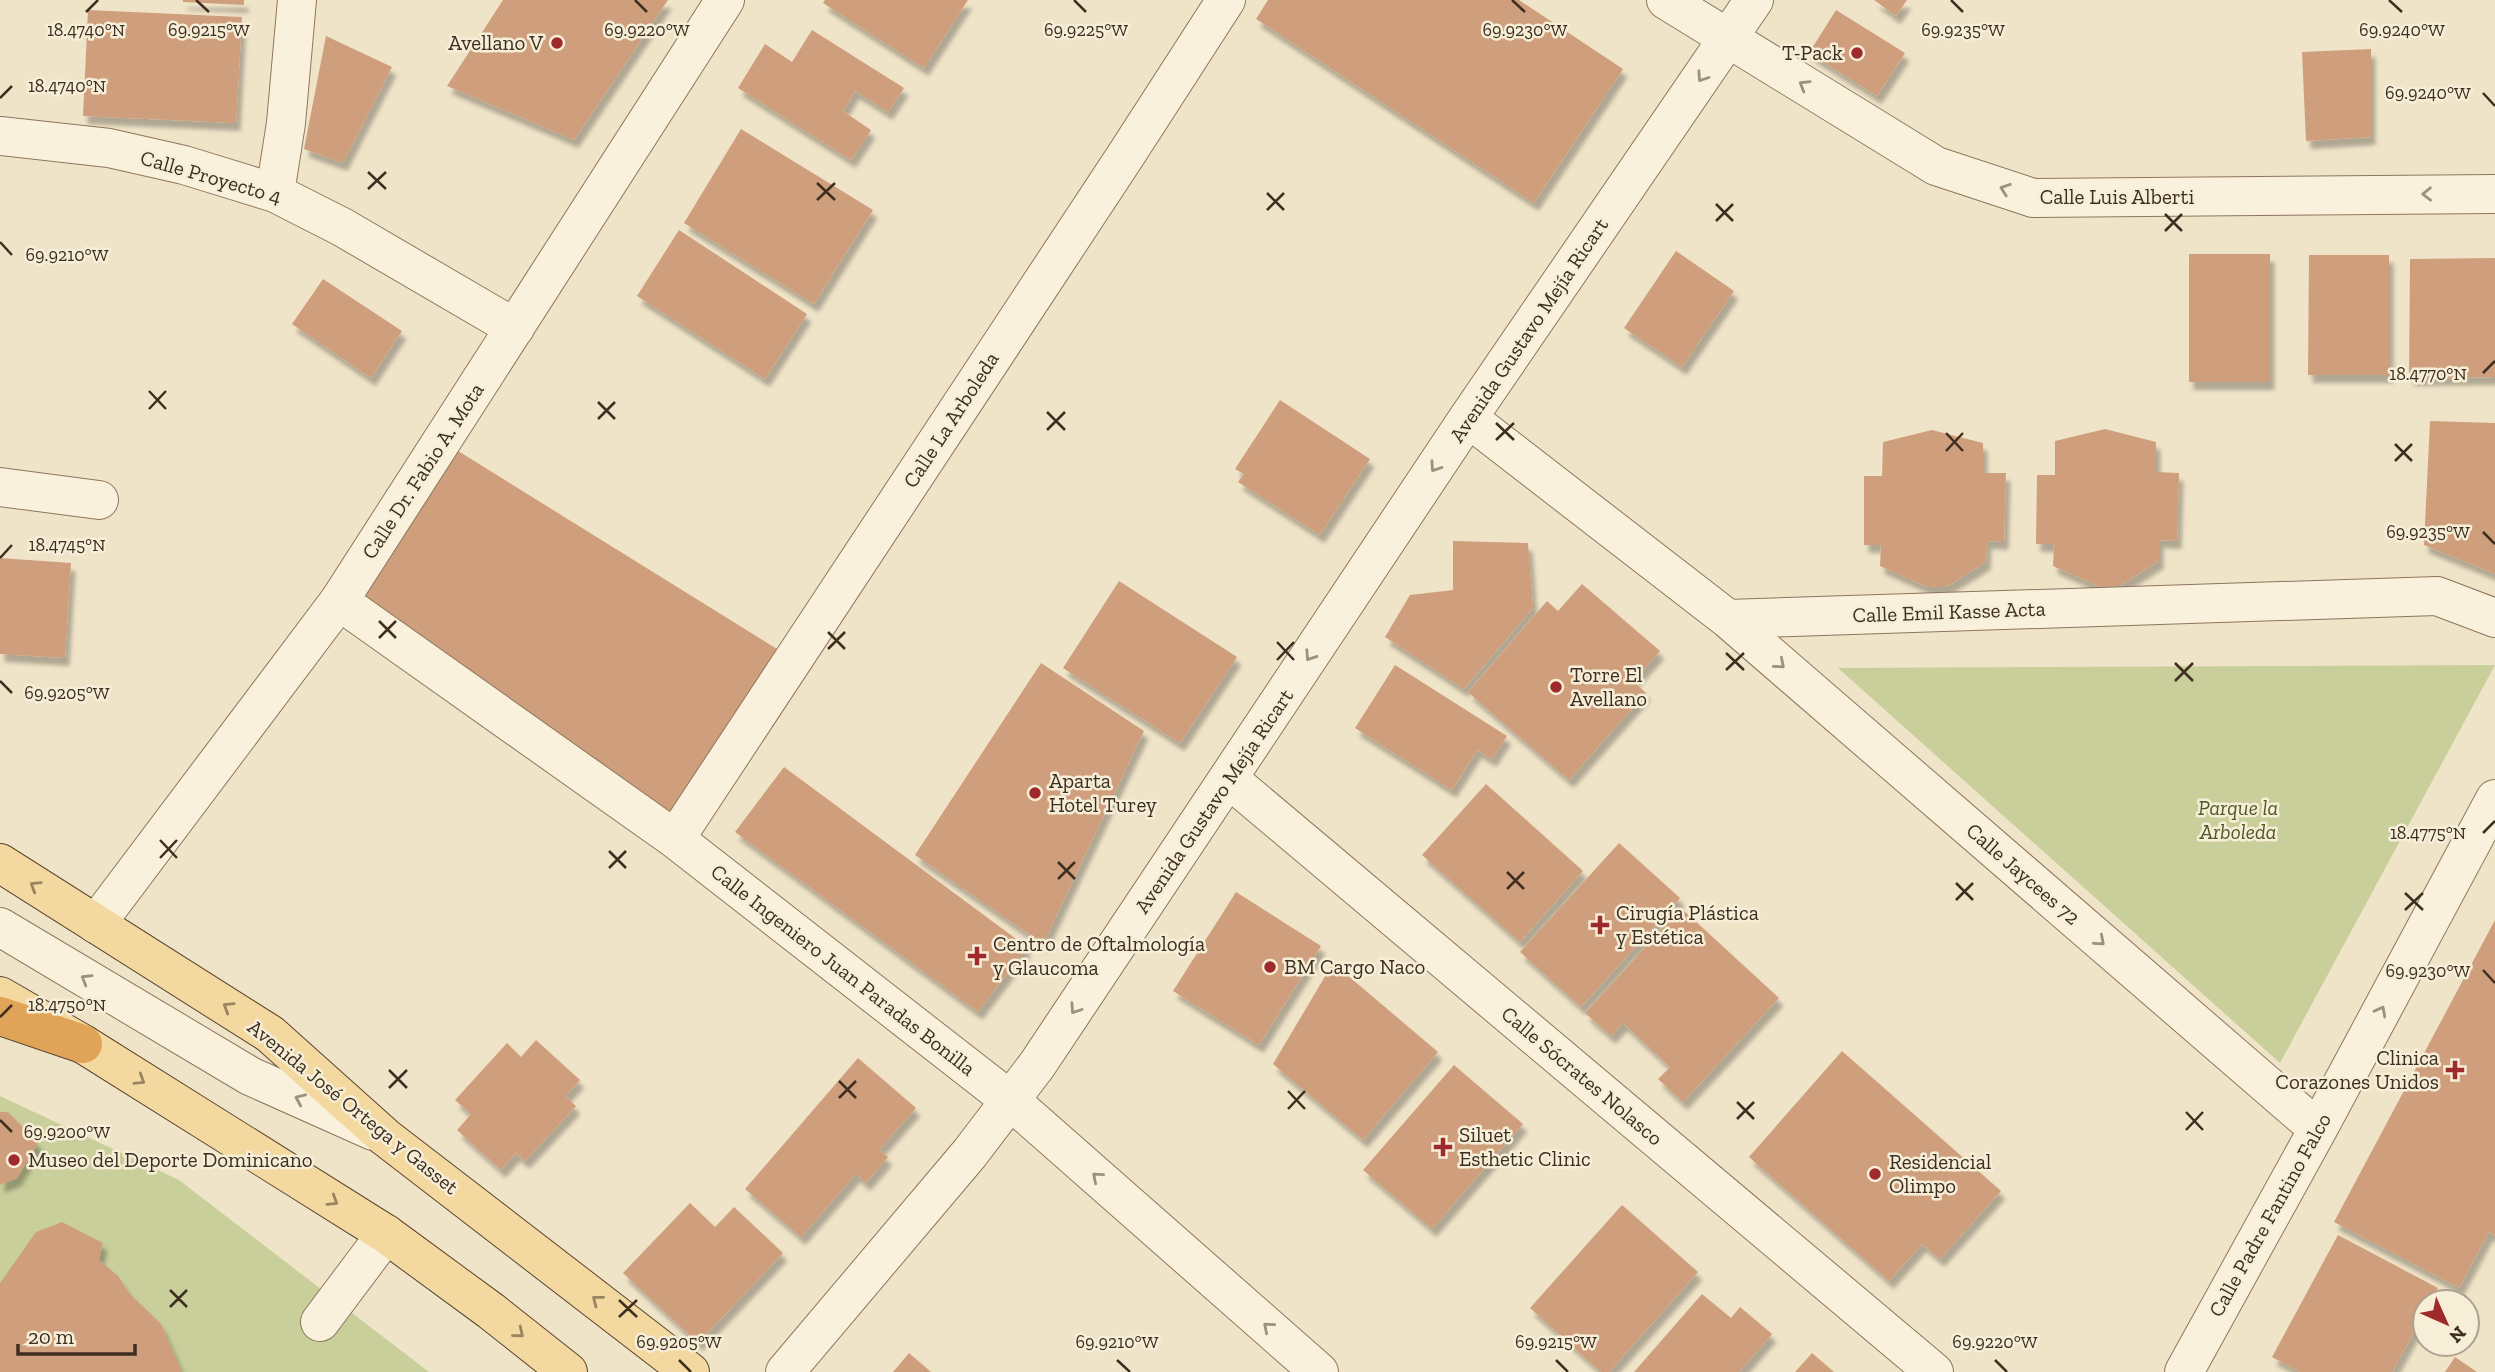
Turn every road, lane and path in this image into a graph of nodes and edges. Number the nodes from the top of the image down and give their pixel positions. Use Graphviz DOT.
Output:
graph roads {
  1 [pos="297,0"];
  2 [pos="725,0"];
  3 [pos="1226,0"];
  4 [pos="1666,0"];
  5 [pos="1754,0"];
  6 [pos="1728,39"];
  7 [pos="0,136"];
  8 [pos="275,193"];
  9 [pos="2495,194"];
  10 [pos="515,328"];
  11 [pos="1468,418"];
  12 [pos="0,487"];
  13 [pos="99,500"];
  14 [pos="339,601"];
  15 [pos="2495,618"];
  16 [pos="1728,620"];
  17 [pos="1229,779"];
  18 [pos="2495,799"];
  19 [pos="675,839"];
  20 [pos="0,863"];
  21 [pos="96,924"];
  22 [pos="0,927"];
  23 [pos="0,996"];
  24 [pos="0,1016"];
  25 [pos="83,1044"];
  26 [pos="1011,1101"];
  27 [pos="2318,1129"];
  28 [pos="385,1137"];
  29 [pos="386,1234"];
  30 [pos="320,1322"];
  31 [pos="568,1372"];
  32 [pos="690,1372"];
  33 [pos="785,1372"];
  34 [pos="1319,1372"];
  35 [pos="1934,1372"];
  36 [pos="2184,1372"];
  1 -- 8 [label="street"];
  2 -- 10 [label="street, Calle Dr. Fabio A. Mota"];
  3 -- 19 [label="street, Calle La Arboleda"];
  4 -- 6 [label="street, Calle Luis Alberti"];
  5 -- 6 [label="street, Avenida Gustavo Mejía Ricart"];
  9 -- 6 [label="street, Calle Luis Alberti, one-way"];
  6 -- 11 [label="street, Avenida Gustavo Mejía Ricart, one-way"];
  7 -- 8 [label="street, Calle Proyecto 4"];
  8 -- 10 [label="street, Calle Proyecto 4"];
  10 -- 14 [label="street, Calle Dr. Fabio A. Mota"];
  11 -- 16 [label="street"];
  11 -- 17 [label="street, Avenida Gustavo Mejía Ricart, one-way"];
  12 -- 13 [label="street"];
  14 -- 19 [label="street, Calle Ingeniero Juan Paradas Bonilla"];
  14 -- 21 [label="street, Calle Dr. Fabio A. Mota"];
  15 -- 16 [label="street, Calle Emil Kasse Acta"];
  16 -- 27 [label="street, Calle Jaycees 72, one-way"];
  17 -- 26 [label="street, Avenida Gustavo Mejía Ricart, one-way"];
  17 -- 35 [label="street, Calle Sócrates Nolasco"];
  27 -- 18 [label="street, Calle Padre Fantino Falco, one-way"];
  19 -- 26 [label="street, Calle Ingeniero Juan Paradas Bonilla"];
  21 -- 20 [label="main road, Avenida José Ortega y Gasset, one-way"];
  28 -- 21 [label="main road, Avenida José Ortega y Gasset, one-way"];
  28 -- 22 [label="street, one-way"];
  23 -- 25 [label="main road"];
  24 -- 25 [label="highway"];
  25 -- 29 [label="main road, one-way"];
  26 -- 33 [label="street, Avenida Gustavo Mejía Ricart"];
  34 -- 26 [label="street, Calle Ingeniero Juan Paradas Bonilla, one-way"];
  27 -- 36 [label="street, Calle Padre Fantino Falco"];
  32 -- 28 [label="main road, Avenida José Ortega y Gasset, one-way"];
  29 -- 30 [label="street"];
  29 -- 31 [label="main road, one-way"];
}
